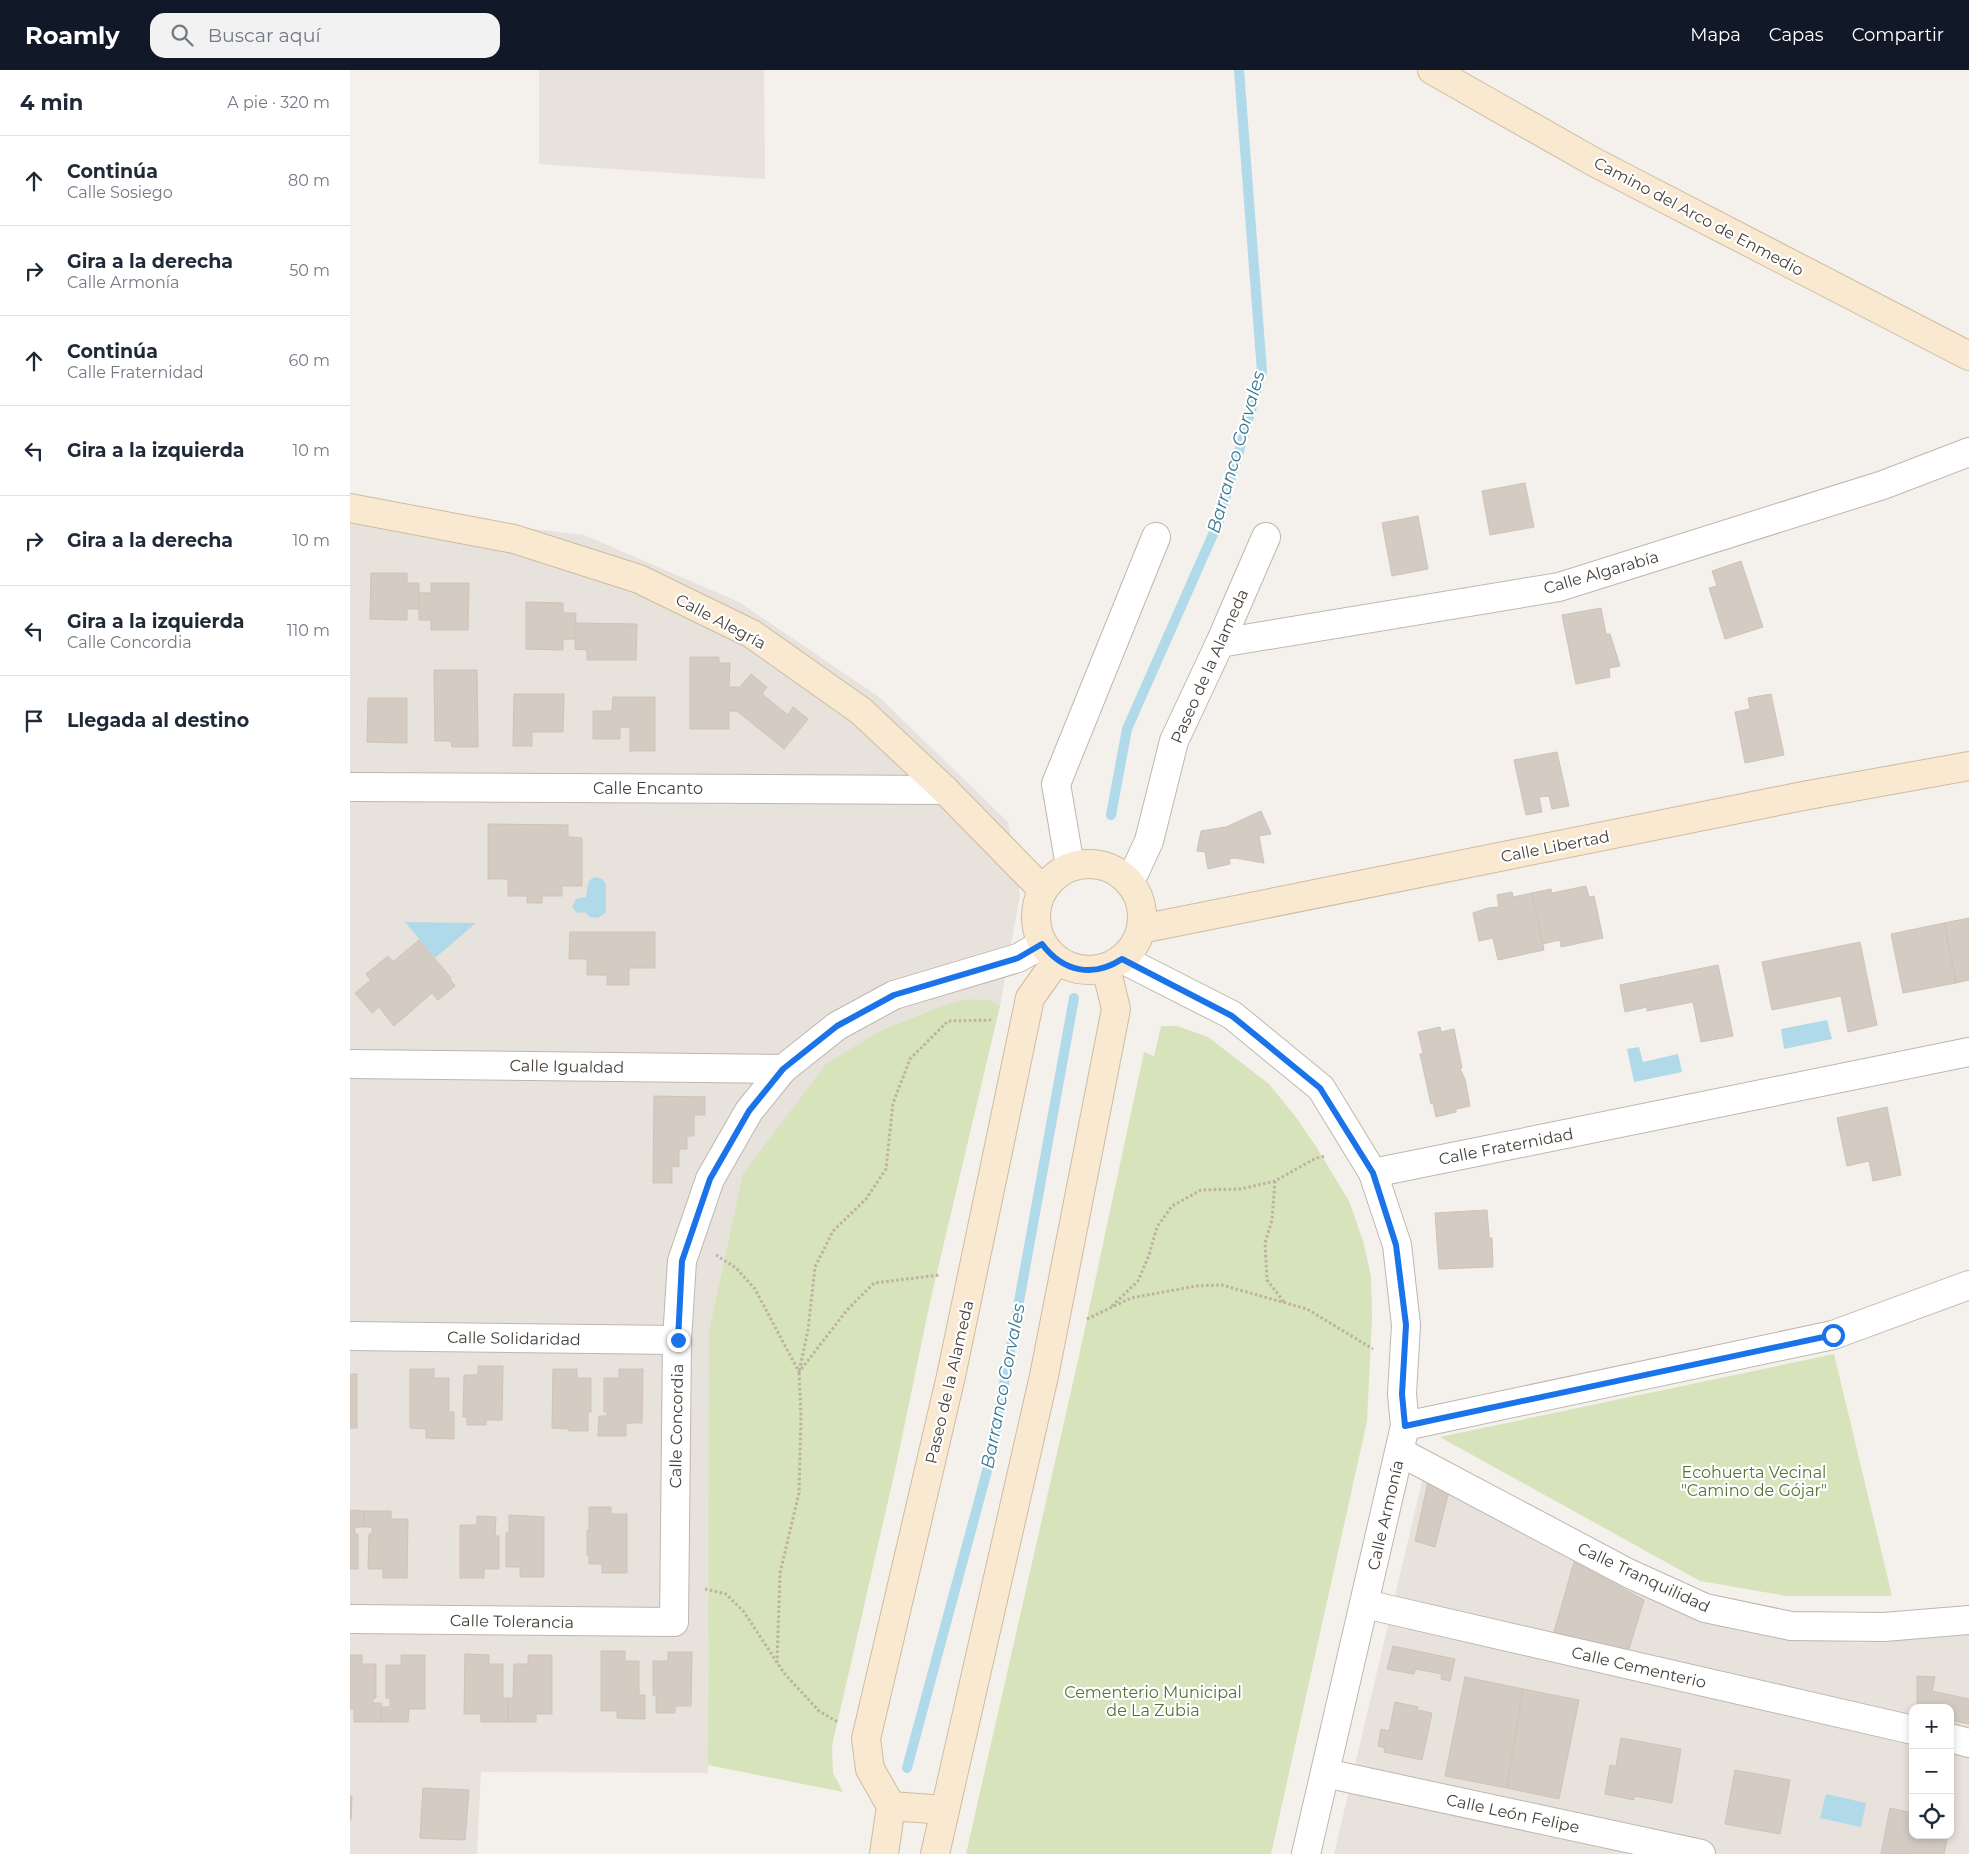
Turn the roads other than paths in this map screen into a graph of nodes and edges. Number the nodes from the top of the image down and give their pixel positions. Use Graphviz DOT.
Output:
graph roads {
  1 [pos="1432,70"];
  2 [pos="1969,356"];
  3 [pos="1969,452"];
  4 [pos="350,508"];
  5 [pos="1156,537"];
  6 [pos="1266,537"];
  7 [pos="1220,644"];
  8 [pos="1969,766"];
  9 [pos="350,787"];
  10 [pos="945,790"];
  11 [pos="1070,866"];
  12 [pos="1130,882"];
  13 [pos="1042,889"];
  14 [pos="1141,929"];
  15 [pos="1050,952"];
  16 [pos="1114,963"];
  17 [pos="1969,1052"];
  18 [pos="350,1064"];
  19 [pos="783,1069"];
  20 [pos="1373,1173"];
  21 [pos="1969,1285"];
  22 [pos="350,1336"];
  23 [pos="678,1340"];
  24 [pos="1403,1439"];
  25 [pos="1364,1604"];
  26 [pos="350,1619"];
  27 [pos="1969,1620"];
  28 [pos="674,1622"];
  29 [pos="1909,1729"];
  30 [pos="1954,1739"];
  31 [pos="1969,1743"];
  32 [pos="1325,1773"];
  33 [pos="891,1806"];
  34 [pos="945,1810"];
  35 [pos="884,1854"];
  36 [pos="935,1854"];
  37 [pos="1306,1854"];
  38 [pos="1701,1854"];
  1 -- 2 [label="street, Camino del Arco de Enmedio"];
  3 -- 7 [label="street, Calle Algarabía"];
  4 -- 10 [label="street, Calle Alegría"];
  5 -- 11 [label="street"];
  6 -- 7 [label="street, Paseo de la Alameda"];
  7 -- 12 [label="street, Paseo de la Alameda"];
  8 -- 14 [label="street, Calle Libertad"];
  9 -- 10 [label="street, Calle Encanto"];
  10 -- 13 [label="street, Calle Alegría"];
  11 -- 12 [label="street"];
  11 -- 13 [label="street"];
  12 -- 14 [label="street"];
  13 -- 15 [label="street"];
  14 -- 16 [label="street"];
  15 -- 16 [label="street"];
  15 -- 19 [label="street, Calle Concordia"];
  15 -- 33 [label="street, Paseo de la Alameda"];
  16 -- 20 [label="street"];
  16 -- 34 [label="street"];
  17 -- 20 [label="street, Calle Fraternidad"];
  18 -- 19 [label="street, Calle Igualdad"];
  19 -- 23 [label="street, Calle Concordia"];
  20 -- 24 [label="street, Calle Armonía"];
  21 -- 24 [label="street"];
  22 -- 23 [label="street, Calle Solidaridad"];
  23 -- 28 [label="street, Calle Concordia"];
  24 -- 25 [label="street, Calle Armonía"];
  24 -- 27 [label="street, Calle Tranquilidad"];
  25 -- 29 [label="street, Calle Cementerio"];
  25 -- 32 [label="street, Calle Armonía"];
  26 -- 28 [label="street, Calle Tolerancia"];
  30 -- 31 [label="street"];
  32 -- 37 [label="street, Calle Armonía"];
  32 -- 38 [label="street, Calle León Felipe"];
  33 -- 34 [label="street"];
  33 -- 35 [label="street"];
  34 -- 36 [label="street"];
}
